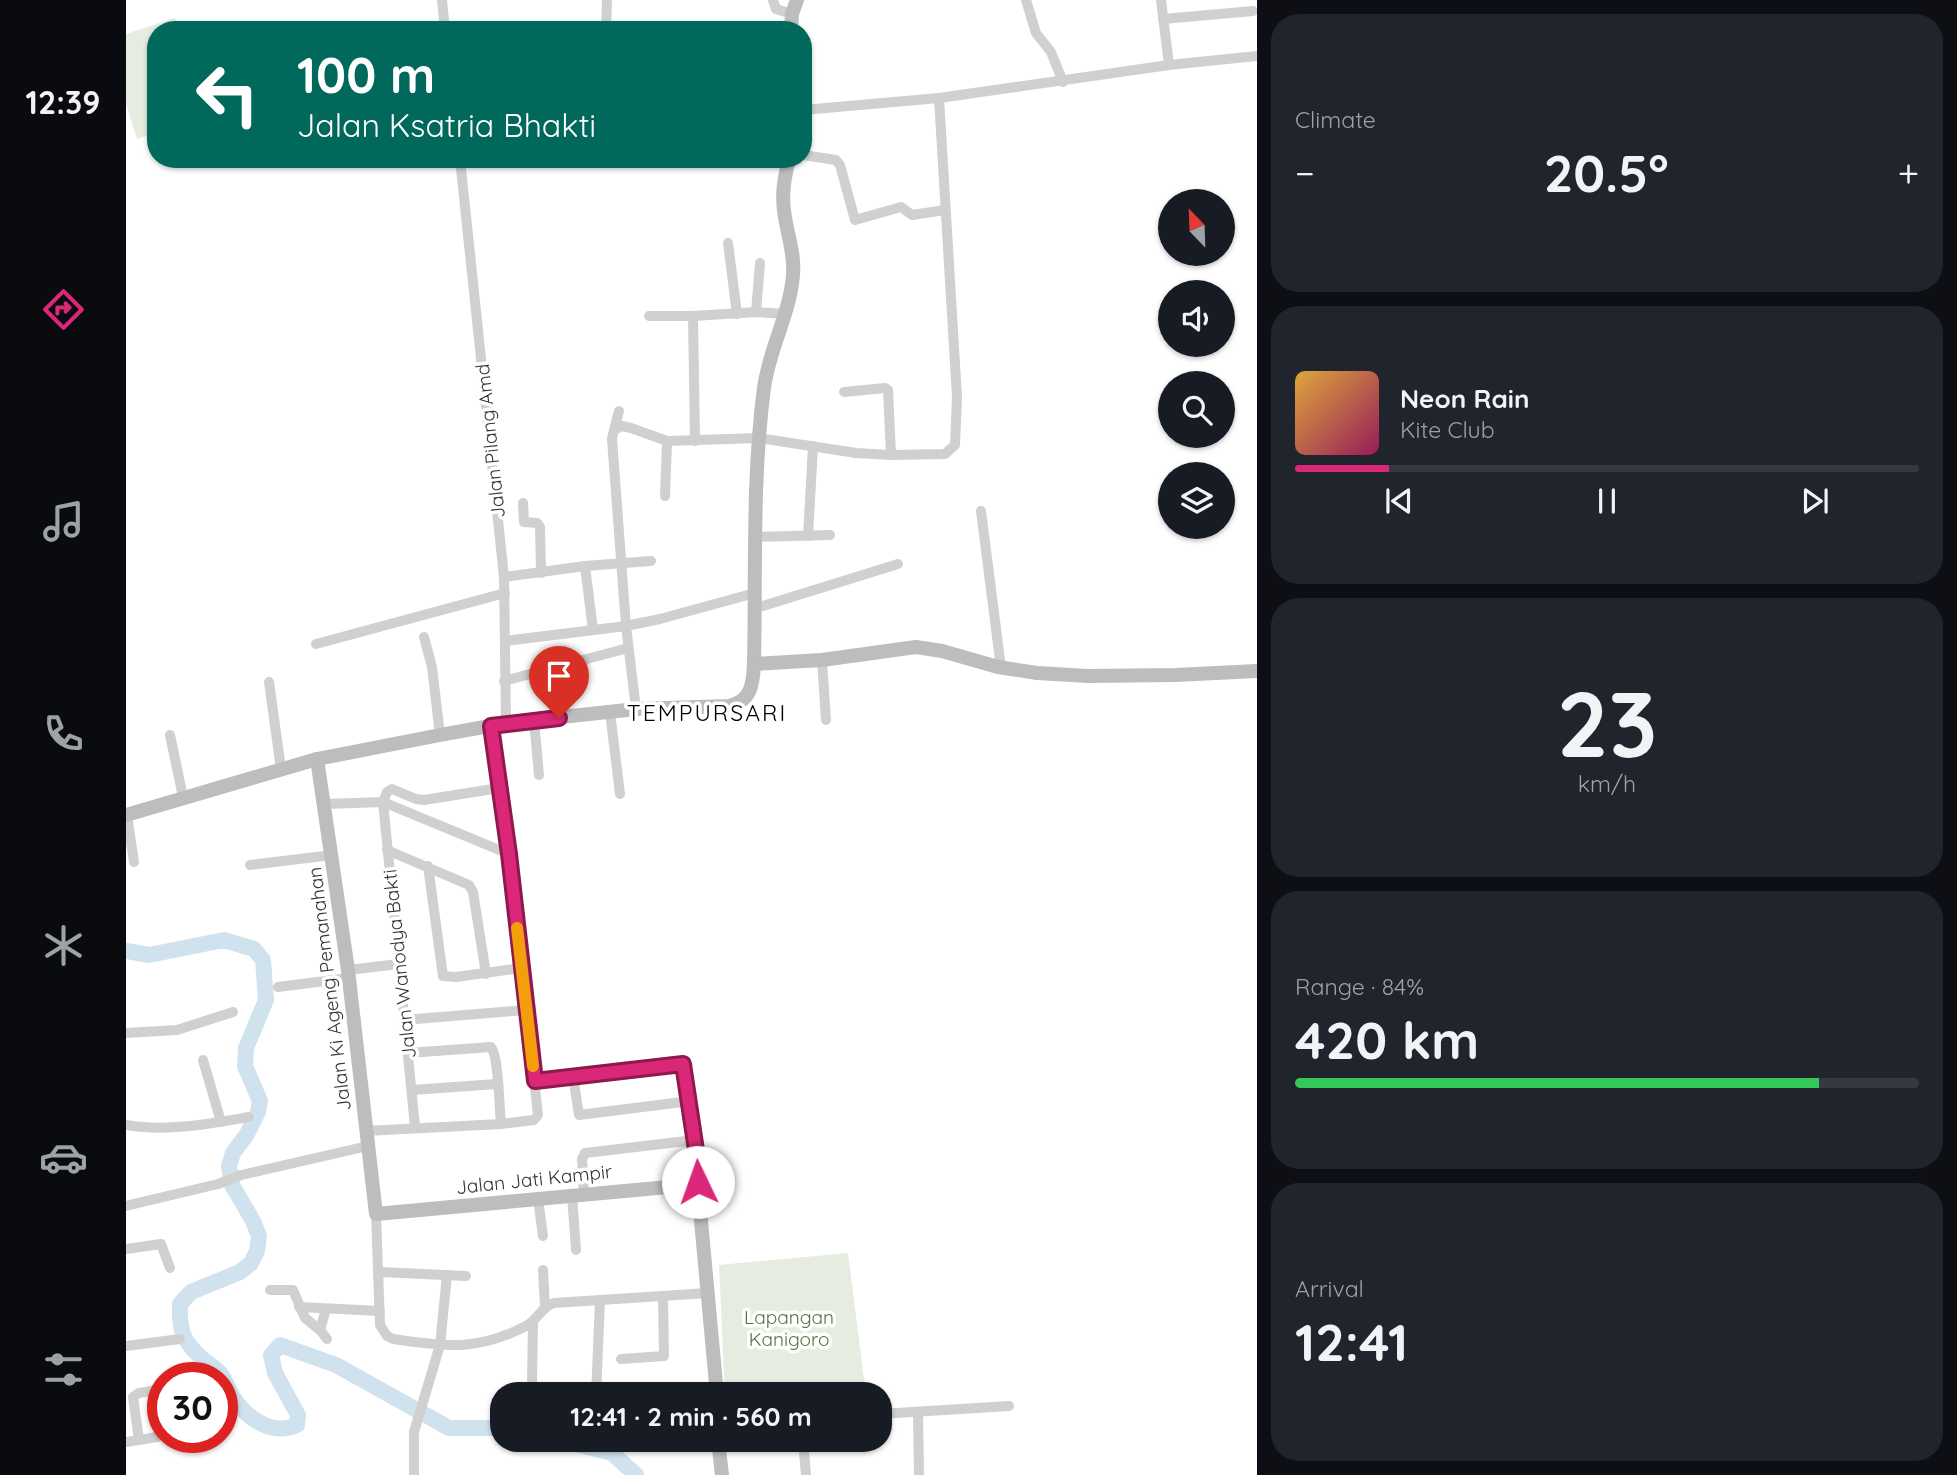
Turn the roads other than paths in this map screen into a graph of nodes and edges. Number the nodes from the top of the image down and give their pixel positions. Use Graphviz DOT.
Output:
graph roads {
  1 [pos="442,0"];
  2 [pos="607,0"];
  3 [pos="773,0"];
  4 [pos="1026,0"];
  5 [pos="1161,0"];
  6 [pos="794,7"];
  7 [pos="1253,11"];
  8 [pos="1163,19"];
  9 [pos="444,21"];
  10 [pos="606,21"];
  11 [pos="1257,56"];
  12 [pos="1169,65"];
  13 [pos="1063,82"];
  14 [pos="939,99"];
  15 [pos="812,109"];
  16 [pos="812,156"];
  17 [pos="461,168"];
  18 [pos="788,168"];
  19 [pos="945,210"];
  20 [pos="728,243"];
  21 [pos="760,263"];
  22 [pos="756,312"];
  23 [pos="737,314"];
  24 [pos="786,314"];
  25 [pos="649,316"];
  26 [pos="692,316"];
  27 [pos="844,392"];
  28 [pos="619,411"];
  29 [pos="614,430"];
  30 [pos="760,438"];
  31 [pos="667,441"];
  32 [pos="695,441"];
  33 [pos="813,446"];
  34 [pos="891,456"];
  35 [pos="665,496"];
  36 [pos="523,503"];
  37 [pos="981,511"];
  38 [pos="830,535"];
  39 [pos="808,536"];
  40 [pos="756,537"];
  41 [pos="651,561"];
  42 [pos="623,562"];
  43 [pos="898,564"];
  44 [pos="585,566"];
  45 [pos="541,573"];
  46 [pos="504,578"];
  47 [pos="505,593"];
  48 [pos="755,601"];
  49 [pos="626,626"];
  50 [pos="593,630"];
  51 [pos="424,637"];
  52 [pos="505,641"];
  53 [pos="316,644"];
  54 [pos="628,648"];
  55 [pos="822,660"];
  56 [pos="754,664"];
  57 [pos="1000,668"];
  58 [pos="1257,671"];
  59 [pos="269,681"];
  60 [pos="504,681"];
  61 [pos="636,709"];
  62 [pos="610,712"];
  63 [pos="534,720"];
  64 [pos="826,720"];
  65 [pos="506,723"];
  66 [pos="491,726"];
  67 [pos="170,735"];
  68 [pos="440,735"];
  69 [pos="317,759"];
  70 [pos="281,769"];
  71 [pos="539,775"];
  72 [pos="499,788"];
  73 [pos="620,794"];
  74 [pos="183,797"];
  75 [pos="383,802"];
  76 [pos="325,804"];
  77 [pos="127,815"];
  78 [pos="387,850"];
  79 [pos="509,854"];
  80 [pos="332,855"];
  81 [pos="134,862"];
  82 [pos="250,865"];
  83 [pos="428,866"];
  84 [pos="399,964"];
  85 [pos="521,968"];
  86 [pos="349,974"];
  87 [pos="486,974"];
  88 [pos="278,987"];
  89 [pos="525,1010"];
  90 [pos="233,1012"];
  91 [pos="404,1020"];
  92 [pos="126,1033"];
  93 [pos="408,1053"];
  94 [pos="203,1060"];
  95 [pos="573,1076"];
  96 [pos="535,1081"];
  97 [pos="497,1084"];
  98 [pos="412,1090"];
  99 [pos="690,1101"];
  100 [pos="249,1117"];
  101 [pos="221,1122"];
  102 [pos="501,1124"];
  103 [pos="126,1125"];
  104 [pos="415,1127"];
  105 [pos="365,1131"];
  106 [pos="695,1140"];
  107 [pos="368,1146"];
  108 [pos="695,1188"];
  109 [pos="578,1195"];
  110 [pos="538,1199"];
  111 [pos="126,1206"];
  112 [pos="376,1214"];
  113 [pos="542,1236"];
  114 [pos="126,1249"];
  115 [pos="576,1250"];
  116 [pos="170,1268"];
  117 [pos="543,1270"];
  118 [pos="379,1272"];
  119 [pos="447,1275"];
  120 [pos="466,1276"];
  121 [pos="270,1290"];
  122 [pos="708,1293"];
  123 [pos="663,1297"];
  124 [pos="600,1300"];
  125 [pos="299,1307"];
  126 [pos="545,1307"];
  127 [pos="326,1309"];
  128 [pos="380,1311"];
  129 [pos="533,1322"];
  130 [pos="180,1339"];
  131 [pos="440,1345"];
  132 [pos="126,1346"];
  133 [pos="621,1359"];
  134 [pos="532,1382"];
  135 [pos="597,1382"];
  136 [pos="716,1382"];
  137 [pos="147,1392"];
  138 [pos="1009,1406"];
  139 [pos="918,1413"];
  140 [pos="892,1414"];
  141 [pos="147,1439"];
  142 [pos="139,1440"];
  143 [pos="126,1442"];
  144 [pos="719,1452"];
  145 [pos="804,1452"];
  146 [pos="414,1475"];
  147 [pos="722,1475"];
  148 [pos="806,1475"];
  149 [pos="919,1475"];
  1 -- 9 [label="street"];
  2 -- 10 [label="street"];
  3 -- 6 [label="street"];
  4 -- 13 [label="street"];
  5 -- 8 [label="street"];
  7 -- 8 [label="street"];
  8 -- 12 [label="street"];
  11 -- 12 [label="street"];
  12 -- 13 [label="street"];
  13 -- 14 [label="street"];
  14 -- 15 [label="street"];
  14 -- 19 [label="street"];
  16 -- 19 [label="street"];
  17 -- 46 [label="street, Jalan Pilang Amd"];
  18 -- 24 [label="street"];
  19 -- 34 [label="street"];
  20 -- 23 [label="street"];
  21 -- 22 [label="street"];
  22 -- 23 [label="street"];
  22 -- 24 [label="street"];
  23 -- 26 [label="street"];
  24 -- 30 [label="street"];
  25 -- 26 [label="street"];
  26 -- 32 [label="street"];
  27 -- 34 [label="street"];
  28 -- 29 [label="street"];
  29 -- 31 [label="street"];
  29 -- 42 [label="street"];
  30 -- 32 [label="street"];
  30 -- 33 [label="street"];
  30 -- 40 [label="street"];
  31 -- 32 [label="street"];
  31 -- 35 [label="street"];
  33 -- 34 [label="street"];
  33 -- 39 [label="street"];
  36 -- 45 [label="street"];
  37 -- 57 [label="street"];
  38 -- 39 [label="street"];
  39 -- 40 [label="street"];
  40 -- 48 [label="street"];
  41 -- 42 [label="street"];
  42 -- 44 [label="street"];
  42 -- 49 [label="street"];
  43 -- 48 [label="street"];
  44 -- 45 [label="street"];
  44 -- 50 [label="street"];
  45 -- 46 [label="street"];
  46 -- 47 [label="street, Jalan Pilang Amd"];
  47 -- 52 [label="street, Jalan Pilang Amd"];
  47 -- 53 [label="street"];
  48 -- 49 [label="street"];
  48 -- 56 [label="street"];
  49 -- 50 [label="street"];
  49 -- 54 [label="street"];
  50 -- 52 [label="street"];
  51 -- 68 [label="street"];
  52 -- 60 [label="street, Jalan Pilang Amd"];
  54 -- 60 [label="street"];
  54 -- 61 [label="street"];
  55 -- 56 [label="street"];
  55 -- 57 [label="street"];
  55 -- 64 [label="street"];
  56 -- 61 [label="street"];
  57 -- 58 [label="street"];
  59 -- 70 [label="street"];
  60 -- 65 [label="street, Jalan Pilang Amd"];
  61 -- 62 [label="street"];
  62 -- 63 [label="street"];
  62 -- 73 [label="street"];
  63 -- 65 [label="street"];
  63 -- 71 [label="street"];
  65 -- 66 [label="street"];
  66 -- 68 [label="street"];
  66 -- 72 [label="street"];
  67 -- 74 [label="street"];
  68 -- 69 [label="street"];
  69 -- 70 [label="street"];
  69 -- 76 [label="street, Jalan Ki Ageng Pemanahan"];
  70 -- 74 [label="street"];
  72 -- 75 [label="street"];
  72 -- 79 [label="street"];
  74 -- 77 [label="street"];
  75 -- 76 [label="street"];
  75 -- 78 [label="street, Jalan Wanodya Bakti"];
  75 -- 79 [label="street"];
  76 -- 80 [label="street, Jalan Ki Ageng Pemanahan"];
  77 -- 81 [label="street"];
  78 -- 83 [label="street"];
  78 -- 84 [label="street, Jalan Wanodya Bakti"];
  79 -- 85 [label="street"];
  80 -- 82 [label="street"];
  80 -- 86 [label="street, Jalan Ki Ageng Pemanahan"];
  83 -- 87 [label="street"];
  83 -- 87 [label="street"];
  84 -- 86 [label="street"];
  84 -- 91 [label="street, Jalan Wanodya Bakti"];
  85 -- 87 [label="street"];
  85 -- 89 [label="street"];
  86 -- 88 [label="street"];
  86 -- 105 [label="street, Jalan Ki Ageng Pemanahan"];
  89 -- 91 [label="street"];
  89 -- 96 [label="street"];
  90 -- 92 [label="street"];
  91 -- 93 [label="street, Jalan Wanodya Bakti"];
  93 -- 97 [label="street"];
  93 -- 98 [label="street, Jalan Wanodya Bakti"];
  94 -- 101 [label="street"];
  95 -- 96 [label="street"];
  95 -- 99 [label="street"];
  95 -- 99 [label="street"];
  96 -- 102 [label="street"];
  97 -- 98 [label="street"];
  97 -- 102 [label="street"];
  98 -- 104 [label="street, Jalan Wanodya Bakti"];
  99 -- 106 [label="street"];
  100 -- 101 [label="street"];
  101 -- 103 [label="street"];
  102 -- 104 [label="street"];
  104 -- 105 [label="street"];
  105 -- 107 [label="street, Jalan Ki Ageng Pemanahan"];
  106 -- 108 [label="street"];
  106 -- 109 [label="street"];
  107 -- 111 [label="street"];
  107 -- 112 [label="street, Jalan Ki Ageng Pemanahan"];
  108 -- 109 [label="street, Jalan Jati Kampir"];
  108 -- 122 [label="street"];
  109 -- 110 [label="street, Jalan Jati Kampir"];
  109 -- 115 [label="street"];
  110 -- 112 [label="street, Jalan Jati Kampir"];
  110 -- 113 [label="street"];
  112 -- 118 [label="street"];
  114 -- 116 [label="street"];
  117 -- 126 [label="street"];
  118 -- 119 [label="street"];
  118 -- 128 [label="street"];
  119 -- 120 [label="street"];
  119 -- 131 [label="street"];
  121 -- 125 [label="street"];
  122 -- 123 [label="street"];
  122 -- 136 [label="street"];
  123 -- 124 [label="street"];
  123 -- 133 [label="street"];
  124 -- 126 [label="street"];
  124 -- 135 [label="street"];
  125 -- 127 [label="street"];
  125 -- 127 [label="street"];
  126 -- 129 [label="street"];
  127 -- 128 [label="street"];
  128 -- 131 [label="street"];
  129 -- 131 [label="street"];
  129 -- 134 [label="street"];
  130 -- 132 [label="street"];
  131 -- 146 [label="street"];
  137 -- 142 [label="street"];
  138 -- 139 [label="street"];
  139 -- 140 [label="street"];
  139 -- 149 [label="street"];
  141 -- 142 [label="street"];
  142 -- 143 [label="street"];
  144 -- 147 [label="street"];
  145 -- 148 [label="street"];
}
